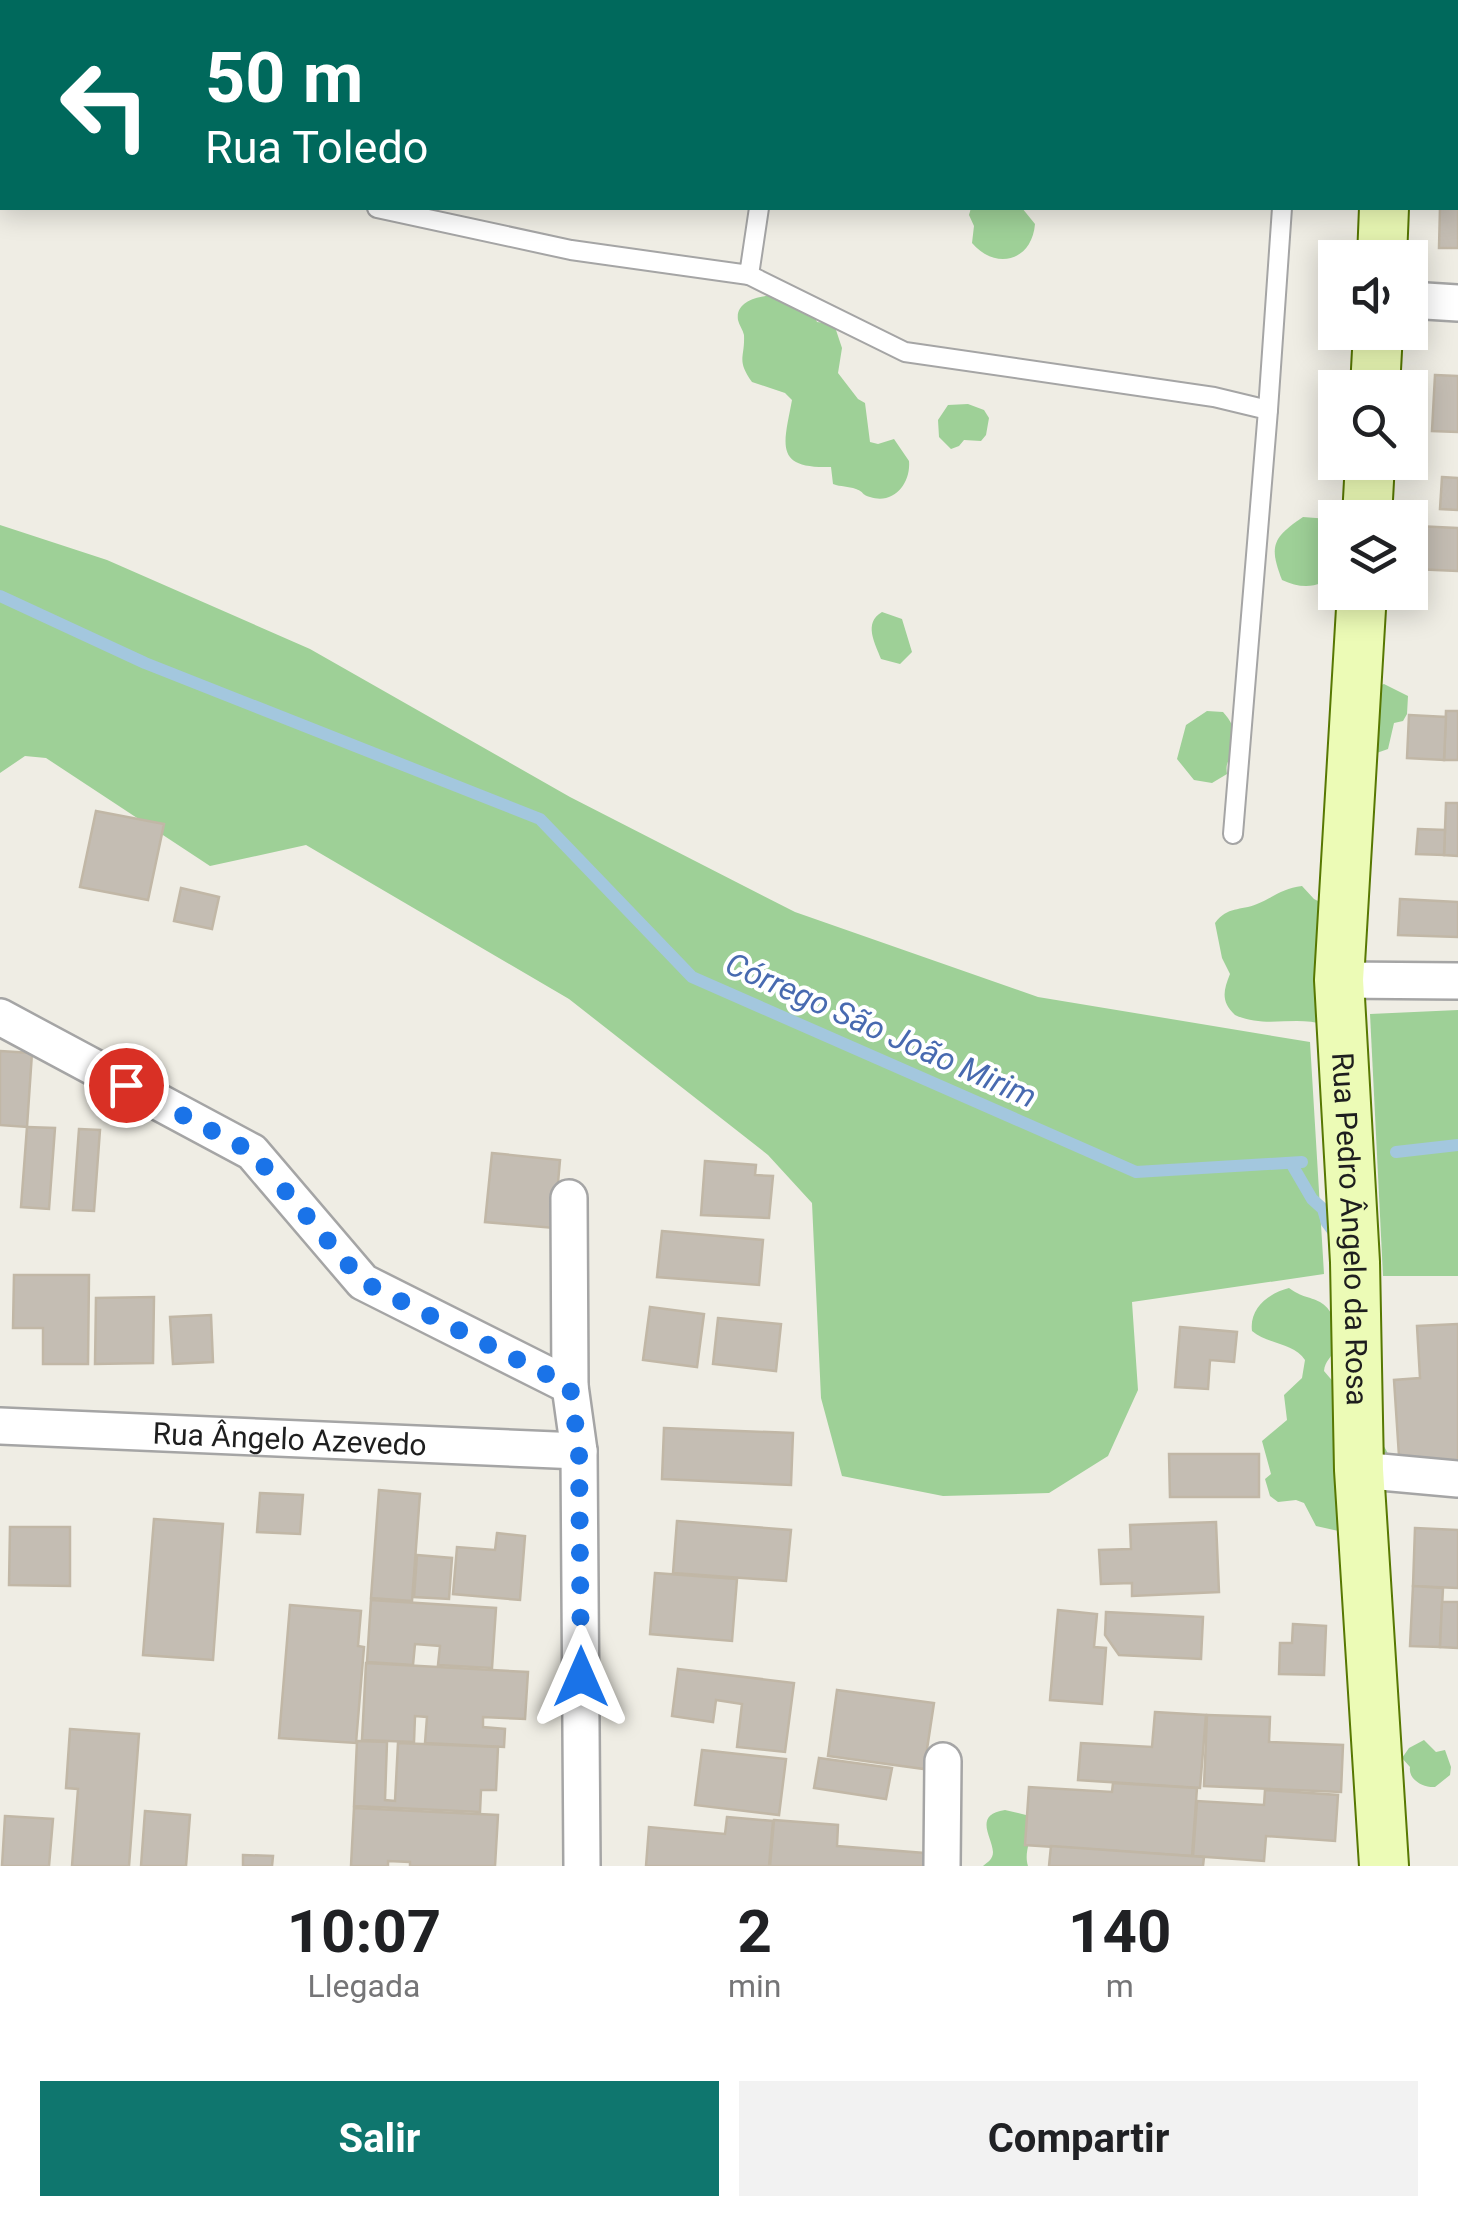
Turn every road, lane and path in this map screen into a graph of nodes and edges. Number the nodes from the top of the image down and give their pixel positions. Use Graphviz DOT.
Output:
graph roads {
  1 [pos="386,210"];
  2 [pos="759,210"];
  3 [pos="1282,210"];
  4 [pos="1384,210"];
  5 [pos="1383,240"];
  6 [pos="749,275"];
  7 [pos="1428,301"];
  8 [pos="1458,303"];
  9 [pos="1268,410"];
  10 [pos="1361,610"];
  11 [pos="1233,834"];
  12 [pos="1339,980"];
  13 [pos="1458,981"];
  14 [pos="0,1017"];
  15 [pos="568,1198"];
  16 [pos="570,1386"];
  17 [pos="0,1426"];
  18 [pos="579,1450"];
  19 [pos="1359,1470"];
  20 [pos="1458,1479"];
  21 [pos="944,1761"];
  22 [pos="582,1866"];
  23 [pos="942,1866"];
  24 [pos="1384,1866"];
  1 -- 6 [label="lane"];
  2 -- 6 [label="lane"];
  3 -- 9 [label="lane"];
  4 -- 5 [label="main road"];
  6 -- 9 [label="lane"];
  7 -- 8 [label="street"];
  9 -- 11 [label="lane"];
  10 -- 12 [label="main road, Rua Pedro Ângelo da Rosa"];
  12 -- 13 [label="street"];
  12 -- 19 [label="main road, Rua Pedro Ângelo da Rosa"];
  14 -- 16 [label="street"];
  15 -- 16 [label="street"];
  16 -- 18 [label="street"];
  17 -- 18 [label="street, Rua Ângelo Azevedo"];
  18 -- 22 [label="street"];
  19 -- 20 [label="street"];
  19 -- 24 [label="main road, Rua Pedro Ângelo da Rosa"];
  21 -- 23 [label="street"];
}
